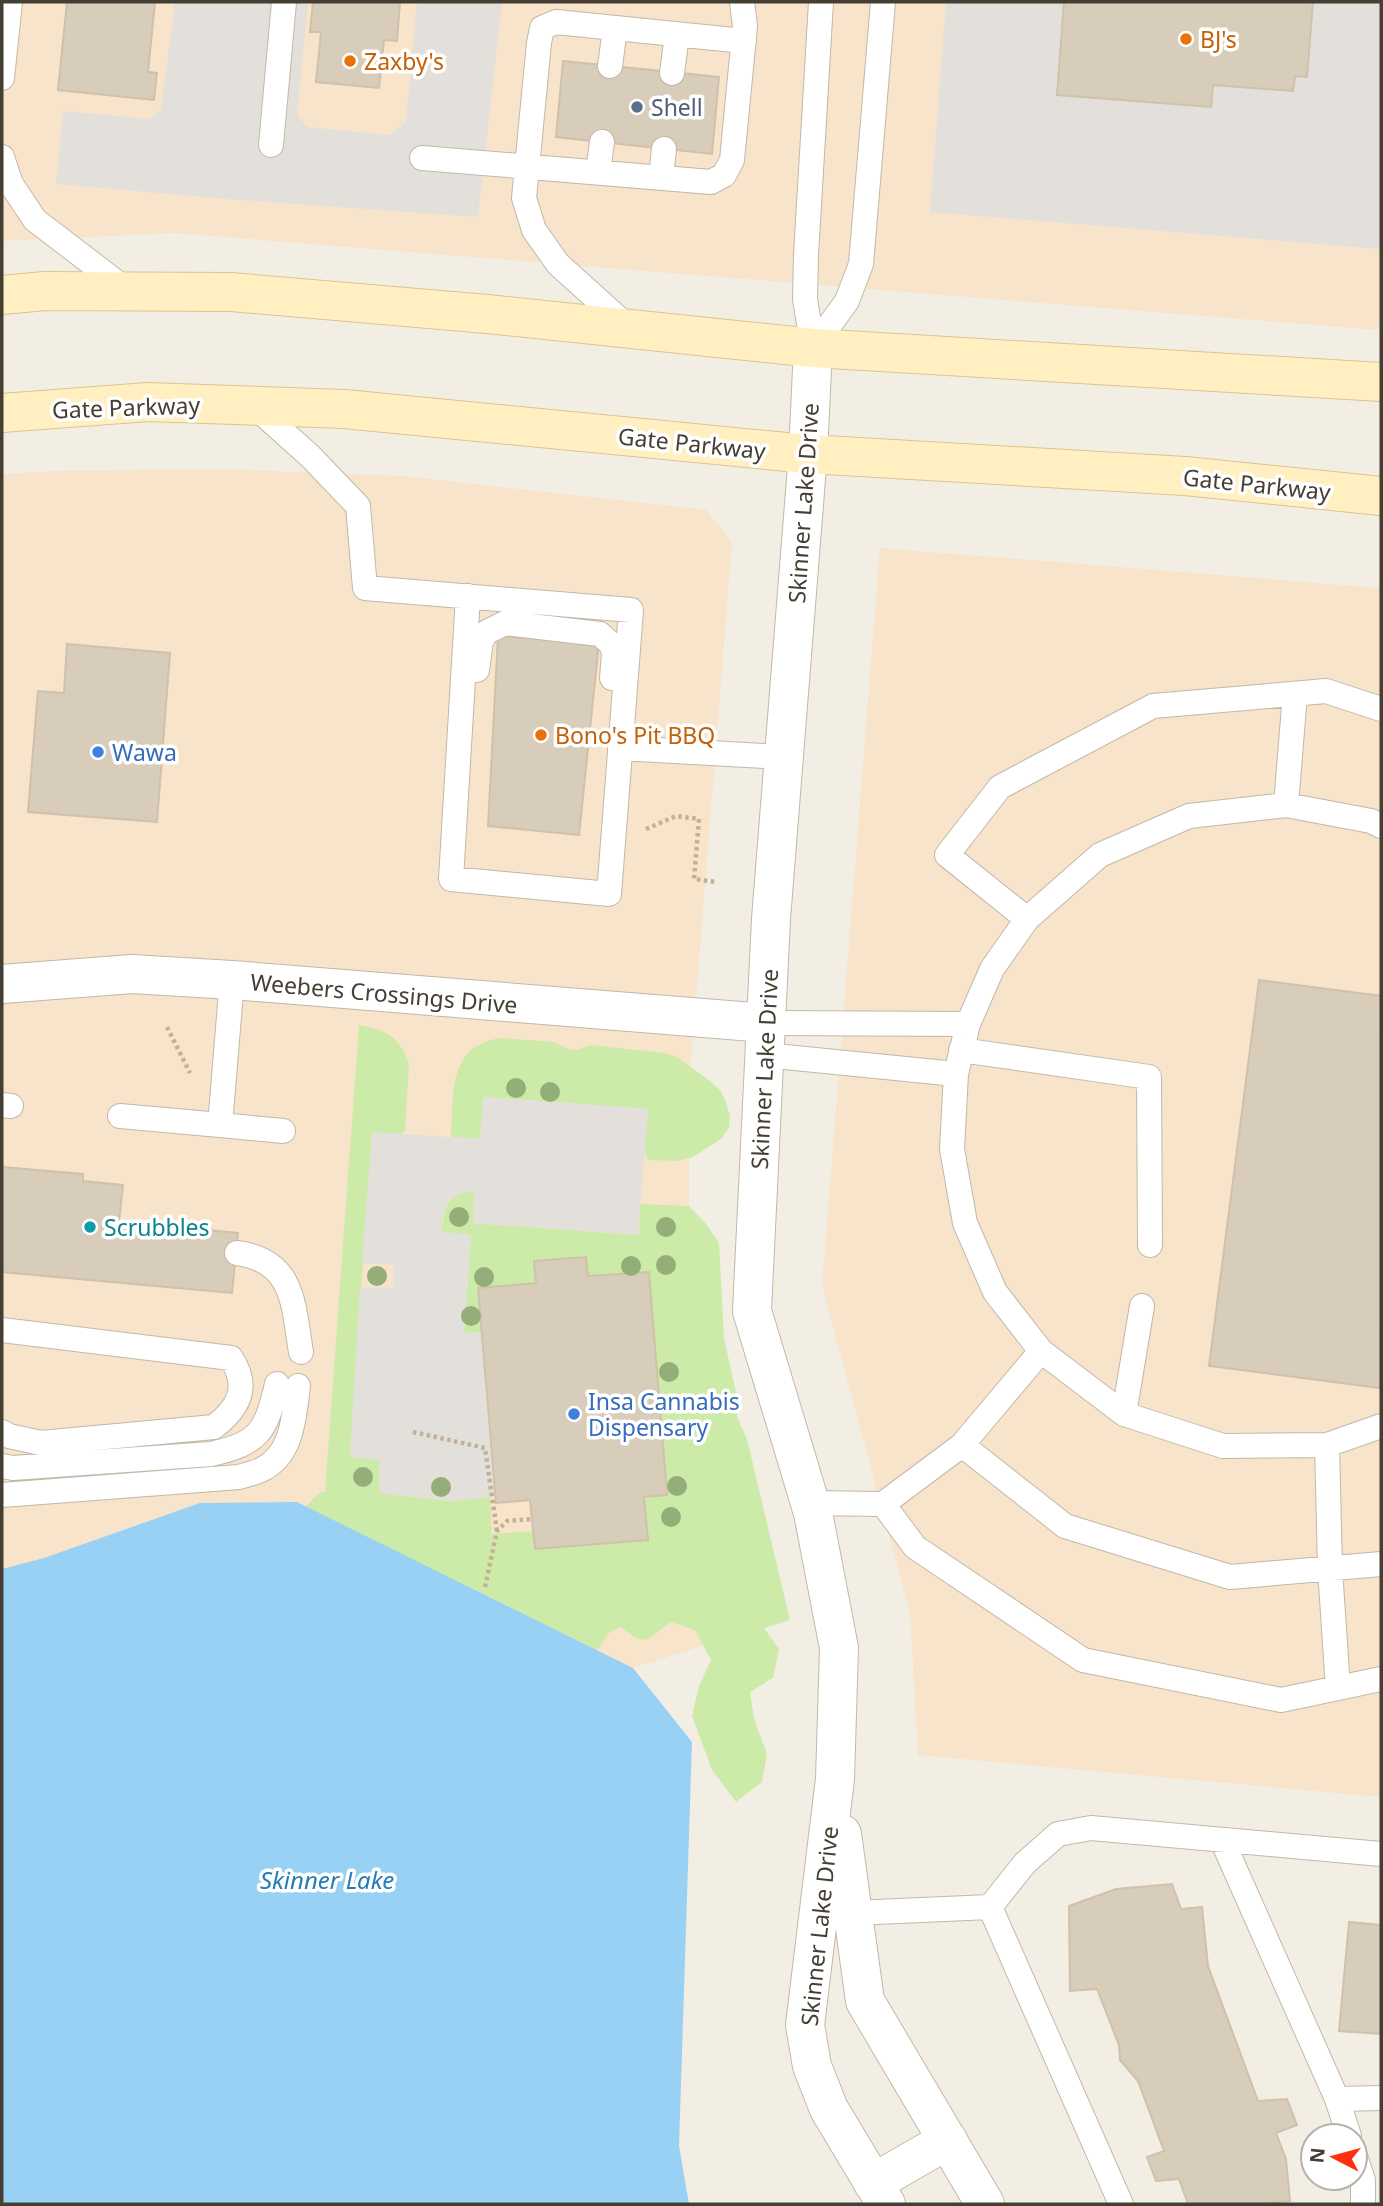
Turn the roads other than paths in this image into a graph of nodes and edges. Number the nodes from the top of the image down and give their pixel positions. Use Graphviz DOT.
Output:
graph roads {
  1 [pos="10,2"];
  2 [pos="284,2"];
  3 [pos="295,2"];
  4 [pos="742,2"];
  5 [pos="821,2"];
  6 [pos="883,2"];
  7 [pos="615,29"];
  8 [pos="677,35"];
  9 [pos="744,41"];
  10 [pos="278,55"];
  11 [pos="610,66"];
  12 [pos="672,73"];
  13 [pos="2,78"];
  14 [pos="602,142"];
  15 [pos="271,145"];
  16 [pos="664,149"];
  17 [pos="2,157"];
  18 [pos="422,158"];
  19 [pos="527,165"];
  20 [pos="598,172"];
  21 [pos="661,177"];
  22 [pos="129,291"];
  23 [pos="2,295"];
  24 [pos="629,329"];
  25 [pos="813,348"];
  26 [pos="1381,382"];
  27 [pos="254,406"];
  28 [pos="2,412"];
  29 [pos="808,454"];
  30 [pos="1381,496"];
  31 [pos="468,596"];
  32 [pos="1295,694"];
  33 [pos="1381,709"];
  34 [pos="620,748"];
  35 [pos="784,757"];
  36 [pos="1286,805"];
  37 [pos="615,822"];
  38 [pos="1381,825"];
  39 [pos="452,844"];
  40 [pos="1027,919"];
  41 [pos="232,980"];
  42 [pos="2,984"];
  43 [pos="968,1024"];
  44 [pos="765,1039"];
  45 [pos="961,1050"];
  46 [pos="956,1074"];
  47 [pos="120,1116"];
  48 [pos="220,1125"];
  49 [pos="283,1131"];
  50 [pos="1150,1245"];
  51 [pos="237,1254"];
  52 [pos="1142,1307"];
  53 [pos="2,1330"];
  54 [pos="291,1351"];
  55 [pos="1041,1352"];
  56 [pos="1124,1413"];
  57 [pos="1381,1426"];
  58 [pos="2,1432"];
  59 [pos="962,1445"];
  60 [pos="1326,1445"];
  61 [pos="2,1466"];
  62 [pos="2,1495"];
  63 [pos="810,1503"];
  64 [pos="883,1504"];
  65 [pos="1381,1564"];
  66 [pos="1330,1569"];
  67 [pos="1381,1679"];
  68 [pos="1338,1688"];
  69 [pos="835,1779"];
  70 [pos="1222,1840"];
  71 [pos="1381,1854"];
  72 [pos="990,1907"];
  73 [pos="853,1913"];
  74 [pos="1381,2098"];
  75 [pos="1337,2099"];
  76 [pos="1344,2122"];
  77 [pos="948,2140"];
  78 [pos="880,2194"];
  79 [pos="985,2204"];
  80 [pos="1121,2204"];
  1 -- 13 [label="lane"];
  2 -- 10 [label="lane"];
  3 -- 10 [label="lane"];
  4 -- 9 [label="lane"];
  5 -- 25 [label="lane"];
  6 -- 25 [label="lane"];
  7 -- 8 [label="lane"];
  7 -- 11 [label="lane"];
  7 -- 19 [label="lane"];
  8 -- 9 [label="lane"];
  8 -- 12 [label="lane"];
  9 -- 21 [label="lane"];
  10 -- 15 [label="lane"];
  14 -- 20 [label="lane"];
  16 -- 21 [label="lane"];
  17 -- 22 [label="lane"];
  18 -- 19 [label="lane"];
  19 -- 20 [label="lane"];
  19 -- 24 [label="lane"];
  20 -- 21 [label="lane"];
  22 -- 23 [label="main road"];
  22 -- 24 [label="main road"];
  24 -- 25 [label="main road"];
  25 -- 26 [label="main road"];
  25 -- 29 [label="street, Skinner Lake Drive"];
  27 -- 28 [label="main road, Gate Parkway"];
  27 -- 29 [label="main road, Gate Parkway"];
  27 -- 31 [label="lane"];
  29 -- 30 [label="main road, Gate Parkway"];
  29 -- 35 [label="street, Skinner Lake Drive"];
  31 -- 34 [label="lane"];
  31 -- 39 [label="lane"];
  32 -- 33 [label="lane"];
  32 -- 36 [label="lane"];
  32 -- 40 [label="lane"];
  34 -- 35 [label="lane"];
  34 -- 37 [label="lane"];
  35 -- 44 [label="street, Skinner Lake Drive"];
  36 -- 38 [label="lane"];
  36 -- 40 [label="lane"];
  37 -- 39 [label="lane"];
  37 -- 39 [label="lane"];
  40 -- 43 [label="lane"];
  41 -- 42 [label="street, Weebers Crossings Drive"];
  41 -- 44 [label="street, Weebers Crossings Drive"];
  41 -- 48 [label="lane"];
  43 -- 44 [label="lane"];
  43 -- 45 [label="lane"];
  44 -- 46 [label="lane"];
  44 -- 63 [label="street, Skinner Lake Drive"];
  45 -- 46 [label="lane"];
  45 -- 50 [label="lane"];
  46 -- 55 [label="lane"];
  47 -- 48 [label="lane"];
  48 -- 49 [label="lane"];
  51 -- 54 [label="lane"];
  52 -- 56 [label="lane"];
  53 -- 58 [label="lane"];
  55 -- 56 [label="lane"];
  55 -- 59 [label="lane"];
  56 -- 60 [label="lane"];
  57 -- 60 [label="lane"];
  59 -- 64 [label="lane"];
  59 -- 66 [label="lane"];
  60 -- 66 [label="lane"];
  61 -- 62 [label="lane"];
  63 -- 64 [label="lane"];
  63 -- 69 [label="street, Skinner Lake Drive"];
  64 -- 68 [label="lane"];
  65 -- 66 [label="lane"];
  66 -- 68 [label="lane"];
  67 -- 68 [label="lane"];
  69 -- 73 [label="street, Skinner Lake Drive"];
  69 -- 78 [label="street, Skinner Lake Drive"];
  70 -- 71 [label="lane"];
  70 -- 72 [label="lane"];
  70 -- 75 [label="lane"];
  72 -- 73 [label="lane"];
  72 -- 80 [label="lane"];
  73 -- 77 [label="street, Skinner Lake Drive"];
  74 -- 75 [label="lane"];
  75 -- 76 [label="lane"];
  77 -- 78 [label="street, Skinner Lake Drive"];
  77 -- 79 [label="street, Skinner Lake Drive"];
}
